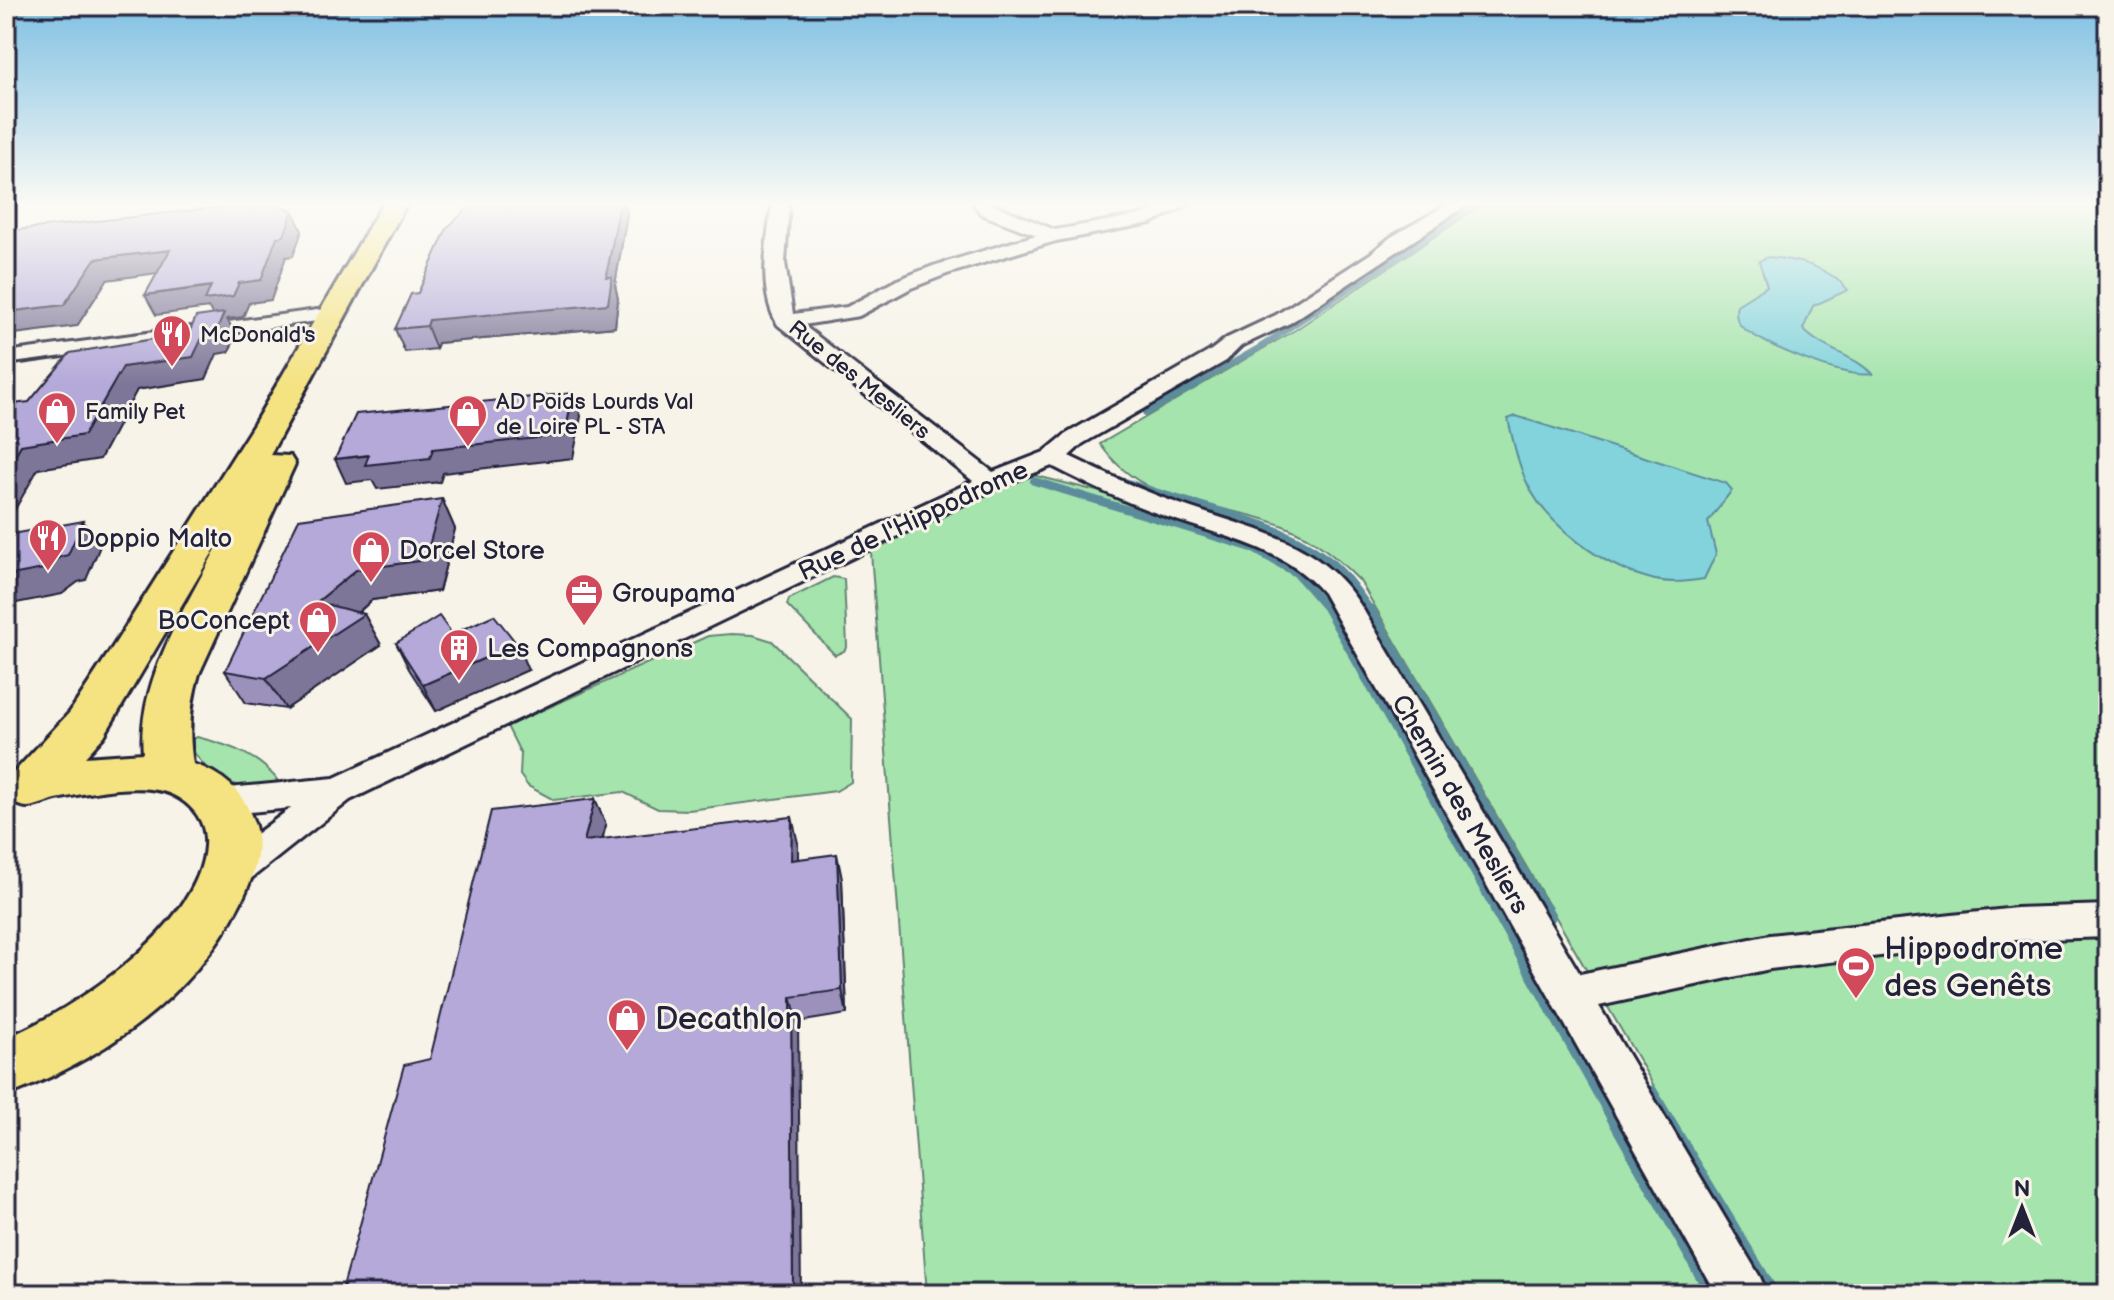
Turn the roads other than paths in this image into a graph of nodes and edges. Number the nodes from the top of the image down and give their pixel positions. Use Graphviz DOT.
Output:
graph roads {
  1 [pos="361,264"];
  2 [pos="383,264"];
  3 [pos="777,264"];
  4 [pos="962,264"];
  5 [pos="1368,264"];
  6 [pos="332,314"];
  7 [pos="785,321"];
  8 [pos="6,358"];
  9 [pos="1053,457"];
  10 [pos="990,482"];
  11 [pos="171,775"];
  12 [pos="338,791"];
  13 [pos="17,792"];
  14 [pos="218,802"];
  15 [pos="225,878"];
  16 [pos="2108,921"];
  17 [pos="1570,994"];
  18 [pos="8,1068"];
  19 [pos="1743,1294"];
  1 -- 6 [label="main road"];
  2 -- 11 [label="main road"];
  3 -- 7 [label="street, Rue des Mesliers"];
  4 -- 7 [label="street"];
  5 -- 9 [label="street, Rue de l'Hippodrome"];
  6 -- 8 [label="street"];
  6 -- 13 [label="main road"];
  7 -- 10 [label="street, Rue des Mesliers"];
  9 -- 10 [label="street, Rue de l'Hippodrome"];
  9 -- 17 [label="street, Chemin des Mesliers"];
  10 -- 12 [label="street, Rue de l'Hippodrome"];
  11 -- 13 [label="main road"];
  11 -- 14 [label="main road"];
  12 -- 14 [label="street, Rue de l'Hippodrome"];
  12 -- 15 [label="street, Rue de l'Hippodrome"];
  14 -- 15 [label="main road"];
  15 -- 18 [label="main road"];
  16 -- 17 [label="street"];
  17 -- 19 [label="street, Chemin des Mesliers"];
}
